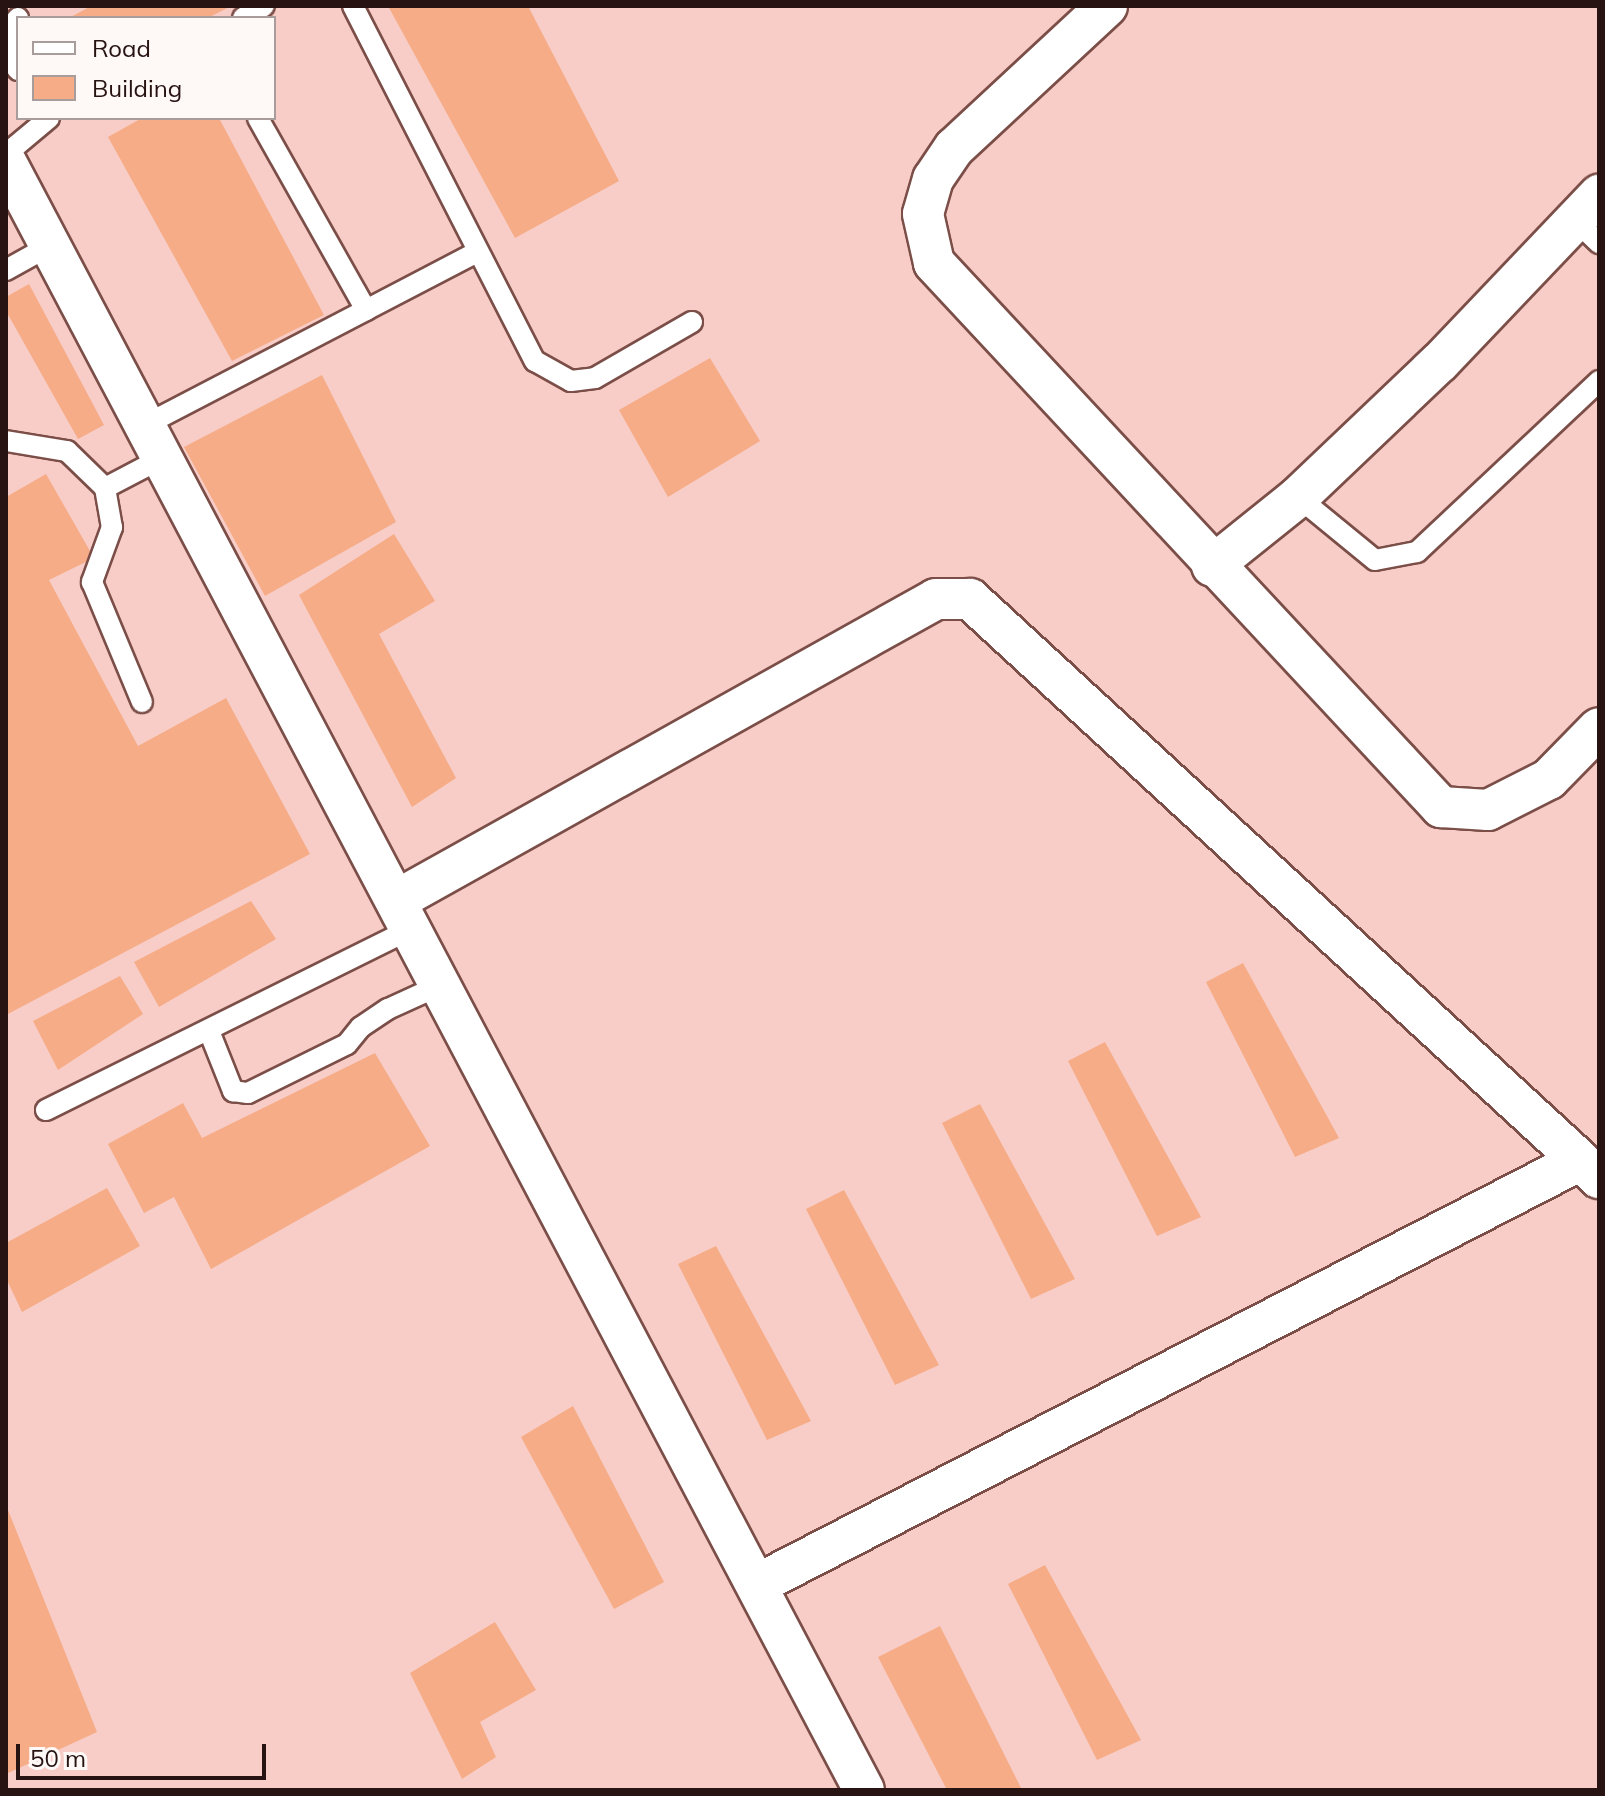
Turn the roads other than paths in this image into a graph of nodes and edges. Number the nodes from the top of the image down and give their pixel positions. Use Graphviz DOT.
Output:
graph roads {
  1 [pos="264,6"];
  2 [pos="353,6"];
  3 [pos="1107,6"];
  4 [pos="246,16"];
  5 [pos="16,20"];
  6 [pos="16,67"];
  7 [pos="47,120"];
  8 [pos="259,120"];
  9 [pos="6,154"];
  10 [pos="6,162"];
  11 [pos="1591,220"];
  12 [pos="53,244"];
  13 [pos="475,253"];
  14 [pos="6,270"];
  15 [pos="366,310"];
  16 [pos="692,322"];
  17 [pos="1599,381"];
  18 [pos="6,441"];
  19 [pos="155,441"];
  20 [pos="105,488"];
  21 [pos="1298,497"];
  22 [pos="1212,566"];
  23 [pos="142,702"];
  24 [pos="1599,728"];
  25 [pos="405,914"];
  26 [pos="443,984"];
  27 [pos="209,1031"];
  28 [pos="46,1110"];
  29 [pos="1589,1170"];
  30 [pos="758,1584"];
  31 [pos="864,1790"];
  1 -- 4 [label="lane"];
  2 -- 13 [label="lane"];
  3 -- 22 [label="street"];
  5 -- 6 [label="lane"];
  7 -- 9 [label="lane"];
  8 -- 15 [label="lane"];
  10 -- 12 [label="street"];
  11 -- 21 [label="street"];
  12 -- 14 [label="lane"];
  12 -- 19 [label="street"];
  13 -- 15 [label="lane"];
  13 -- 16 [label="lane"];
  15 -- 19 [label="lane"];
  17 -- 21 [label="lane"];
  18 -- 20 [label="lane"];
  19 -- 20 [label="lane"];
  19 -- 25 [label="street"];
  20 -- 23 [label="lane"];
  21 -- 22 [label="street"];
  22 -- 24 [label="street"];
  25 -- 26 [label="street"];
  25 -- 27 [label="lane"];
  25 -- 29 [label="street"];
  26 -- 27 [label="lane"];
  26 -- 30 [label="street"];
  27 -- 28 [label="lane"];
  29 -- 30 [label="street"];
  30 -- 31 [label="street"];
}
